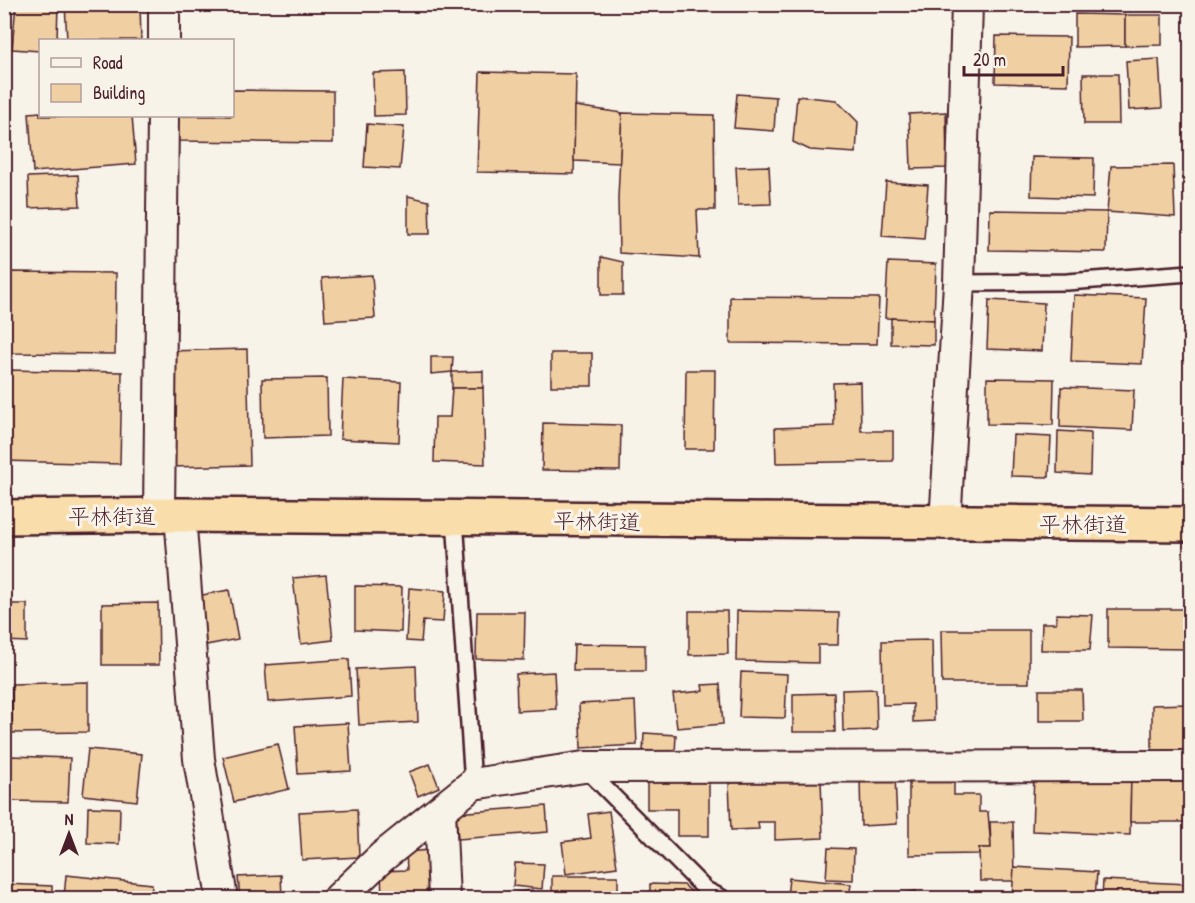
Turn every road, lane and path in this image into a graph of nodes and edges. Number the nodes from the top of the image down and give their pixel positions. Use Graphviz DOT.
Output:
graph roads {
  1 [pos="164,4"];
  2 [pos="967,4"];
  3 [pos="164,39"];
  4 [pos="163,117"];
  5 [pos="1191,273"];
  6 [pos="959,283"];
  7 [pos="170,515"];
  8 [pos="4,517"];
  9 [pos="455,519"];
  10 [pos="945,524"];
  11 [pos="1191,524"];
  12 [pos="1191,766"];
  13 [pos="584,767"];
  14 [pos="472,784"];
  15 [pos="440,811"];
  16 [pos="222,898"];
  17 [pos="339,898"];
  18 [pos="444,898"];
  19 [pos="722,898"];
  1 -- 3 [label="street"];
  2 -- 6 [label="street"];
  4 -- 7 [label="street"];
  5 -- 6 [label="lane"];
  6 -- 10 [label="street"];
  7 -- 8 [label="highway, 平林街道"];
  7 -- 9 [label="highway, 平林街道"];
  7 -- 16 [label="street"];
  9 -- 10 [label="highway, 平林街道"];
  9 -- 14 [label="lane"];
  10 -- 11 [label="highway, 平林街道"];
  12 -- 13 [label="street"];
  13 -- 14 [label="street"];
  13 -- 19 [label="lane"];
  14 -- 15 [label="street"];
  15 -- 17 [label="street"];
  15 -- 18 [label="street"];
}
